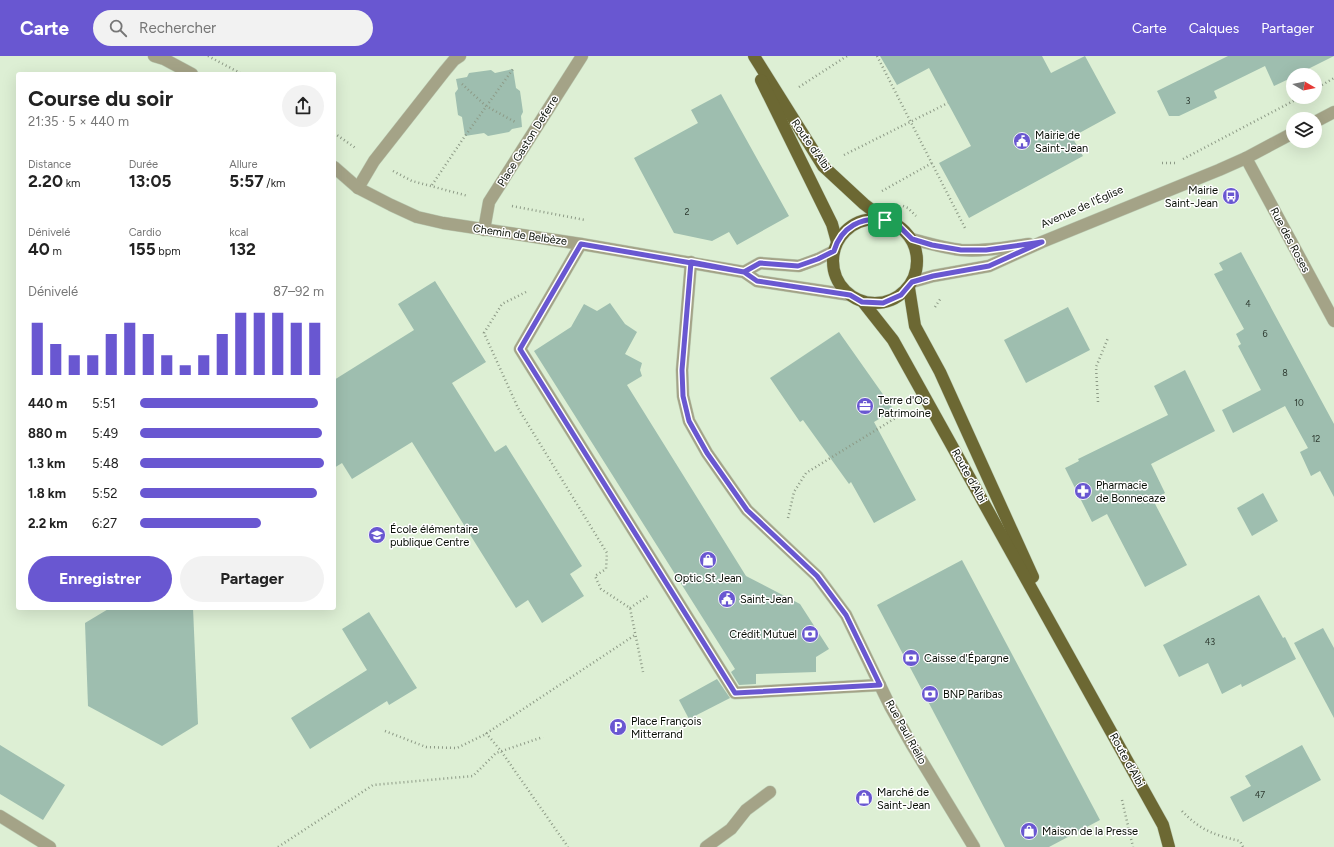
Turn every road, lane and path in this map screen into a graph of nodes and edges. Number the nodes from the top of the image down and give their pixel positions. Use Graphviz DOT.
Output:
graph roads {
  1 [pos="154,56"];
  2 [pos="208,56"];
  3 [pos="460,56"];
  4 [pos="582,56"];
  5 [pos="749,56"];
  6 [pos="754,56"];
  7 [pos="847,56"];
  8 [pos="877,56"];
  9 [pos="513,69"];
  10 [pos="188,72"];
  11 [pos="238,72"];
  12 [pos="1334,78"];
  13 [pos="1322,85"];
  14 [pos="798,88"];
  15 [pos="470,91"];
  16 [pos="948,103"];
  17 [pos="1288,104"];
  18 [pos="486,106"];
  19 [pos="1334,112"];
  20 [pos="1322,118"];
  21 [pos="510,120"];
  22 [pos="910,121"];
  23 [pos="336,134"];
  24 [pos="1286,137"];
  25 [pos="840,157"];
  26 [pos="1246,158"];
  27 [pos="374,161"];
  28 [pos="932,163"];
  29 [pos="1162,163"];
  30 [pos="336,169"];
  31 [pos="432,185"];
  32 [pos="358,188"];
  33 [pos="880,192"];
  34 [pos="489,202"];
  35 [pos="901,206"];
  36 [pos="919,219"];
  37 [pos="885,220"];
  38 [pos="591,221"];
  39 [pos="484,230"];
  40 [pos="967,233"];
  41 [pos="912,239"];
  42 [pos="1042,242"];
  43 [pos="581,244"];
  44 [pos="836,246"];
  45 [pos="691,262"];
  46 [pos="744,272"];
  47 [pos="911,285"];
  48 [pos="529,291"];
  49 [pos="850,295"];
  50 [pos="942,296"];
  51 [pos="862,302"];
  52 [pos="934,310"];
  53 [pos="1334,321"];
  54 [pos="1108,338"];
  55 [pos="1098,402"];
  56 [pos="909,410"];
  57 [pos="771,534"];
  58 [pos="635,635"];
  59 [pos="1068,654"];
  60 [pos="643,672"];
  61 [pos="880,685"];
  62 [pos="385,731"];
  63 [pos="486,733"];
  64 [pos="543,737"];
  65 [pos="501,751"];
  66 [pos="770,792"];
  67 [pos="1181,809"];
  68 [pos="0,816"];
  69 [pos="50,847"];
  70 [pos="278,847"];
  71 [pos="568,847"];
  72 [pos="706,847"];
  73 [pos="974,847"];
  74 [pos="1169,847"];
  75 [pos="1243,847"];
  1 -- 10 [label="street"];
  2 -- 11 [label="path"];
  3 -- 27 [label="street"];
  4 -- 34 [label="street, Place Gaston Deferre"];
  5 -- 44 [label="main road, Route d'Albi"];
  6 -- 37 [label="main road, Route d'Albi"];
  7 -- 14 [label="path"];
  8 -- 22 [label="path"];
  9 -- 18 [label="path"];
  12 -- 13 [label="path"];
  15 -- 18 [label="path"];
  16 -- 22 [label="path"];
  17 -- 29 [label="path"];
  18 -- 21 [label="path"];
  18 -- 31 [label="path"];
  19 -- 20 [label="street"];
  22 -- 25 [label="path"];
  22 -- 28 [label="path"];
  23 -- 27 [label="path"];
  24 -- 26 [label="street, Avenue de l'Église"];
  26 -- 42 [label="street, Avenue de l'Église"];
  26 -- 53 [label="street, Rue des Roses"];
  27 -- 31 [label="path"];
  27 -- 32 [label="street"];
  28 -- 33 [label="path"];
  28 -- 40 [label="path"];
  30 -- 32 [label="street, Chemin de Belbèze"];
  31 -- 34 [label="path"];
  32 -- 39 [label="street, Chemin de Belbèze"];
  34 -- 38 [label="path"];
  34 -- 39 [label="street, Place Gaston Deferre"];
  35 -- 36 [label="path"];
  37 -- 41 [label="main road"];
  37 -- 44 [label="main road"];
  39 -- 43 [label="street, Chemin de Belbèze"];
  41 -- 42 [label="street, Avenue de l'Église"];
  41 -- 47 [label="main road"];
  42 -- 47 [label="street, Avenue de l'Église"];
  43 -- 45 [label="street, Chemin de Belbèze"];
  43 -- 61 [label="street"];
  44 -- 46 [label="street"];
  44 -- 49 [label="main road"];
  45 -- 46 [label="street, Chemin de Belbèze"];
  45 -- 57 [label="street, Rue Paul Riello"];
  46 -- 49 [label="street, Chemin de Belbèze"];
  47 -- 51 [label="main road"];
  47 -- 59 [label="main road, Route d'Albi"];
  48 -- 58 [label="path"];
  49 -- 51 [label="main road"];
  50 -- 52 [label="path"];
  51 -- 59 [label="main road, Route d'Albi"];
  54 -- 55 [label="path"];
  56 -- 57 [label="path"];
  57 -- 61 [label="street, Rue Paul Riello"];
  58 -- 60 [label="path"];
  58 -- 63 [label="path"];
  59 -- 74 [label="main road, Route d'Albi"];
  61 -- 73 [label="street, Rue Paul Riello"];
  62 -- 63 [label="path"];
  63 -- 65 [label="path"];
  64 -- 65 [label="path"];
  65 -- 70 [label="path"];
  65 -- 71 [label="path"];
  66 -- 72 [label="street"];
  67 -- 75 [label="path"];
  68 -- 69 [label="street"];
}
